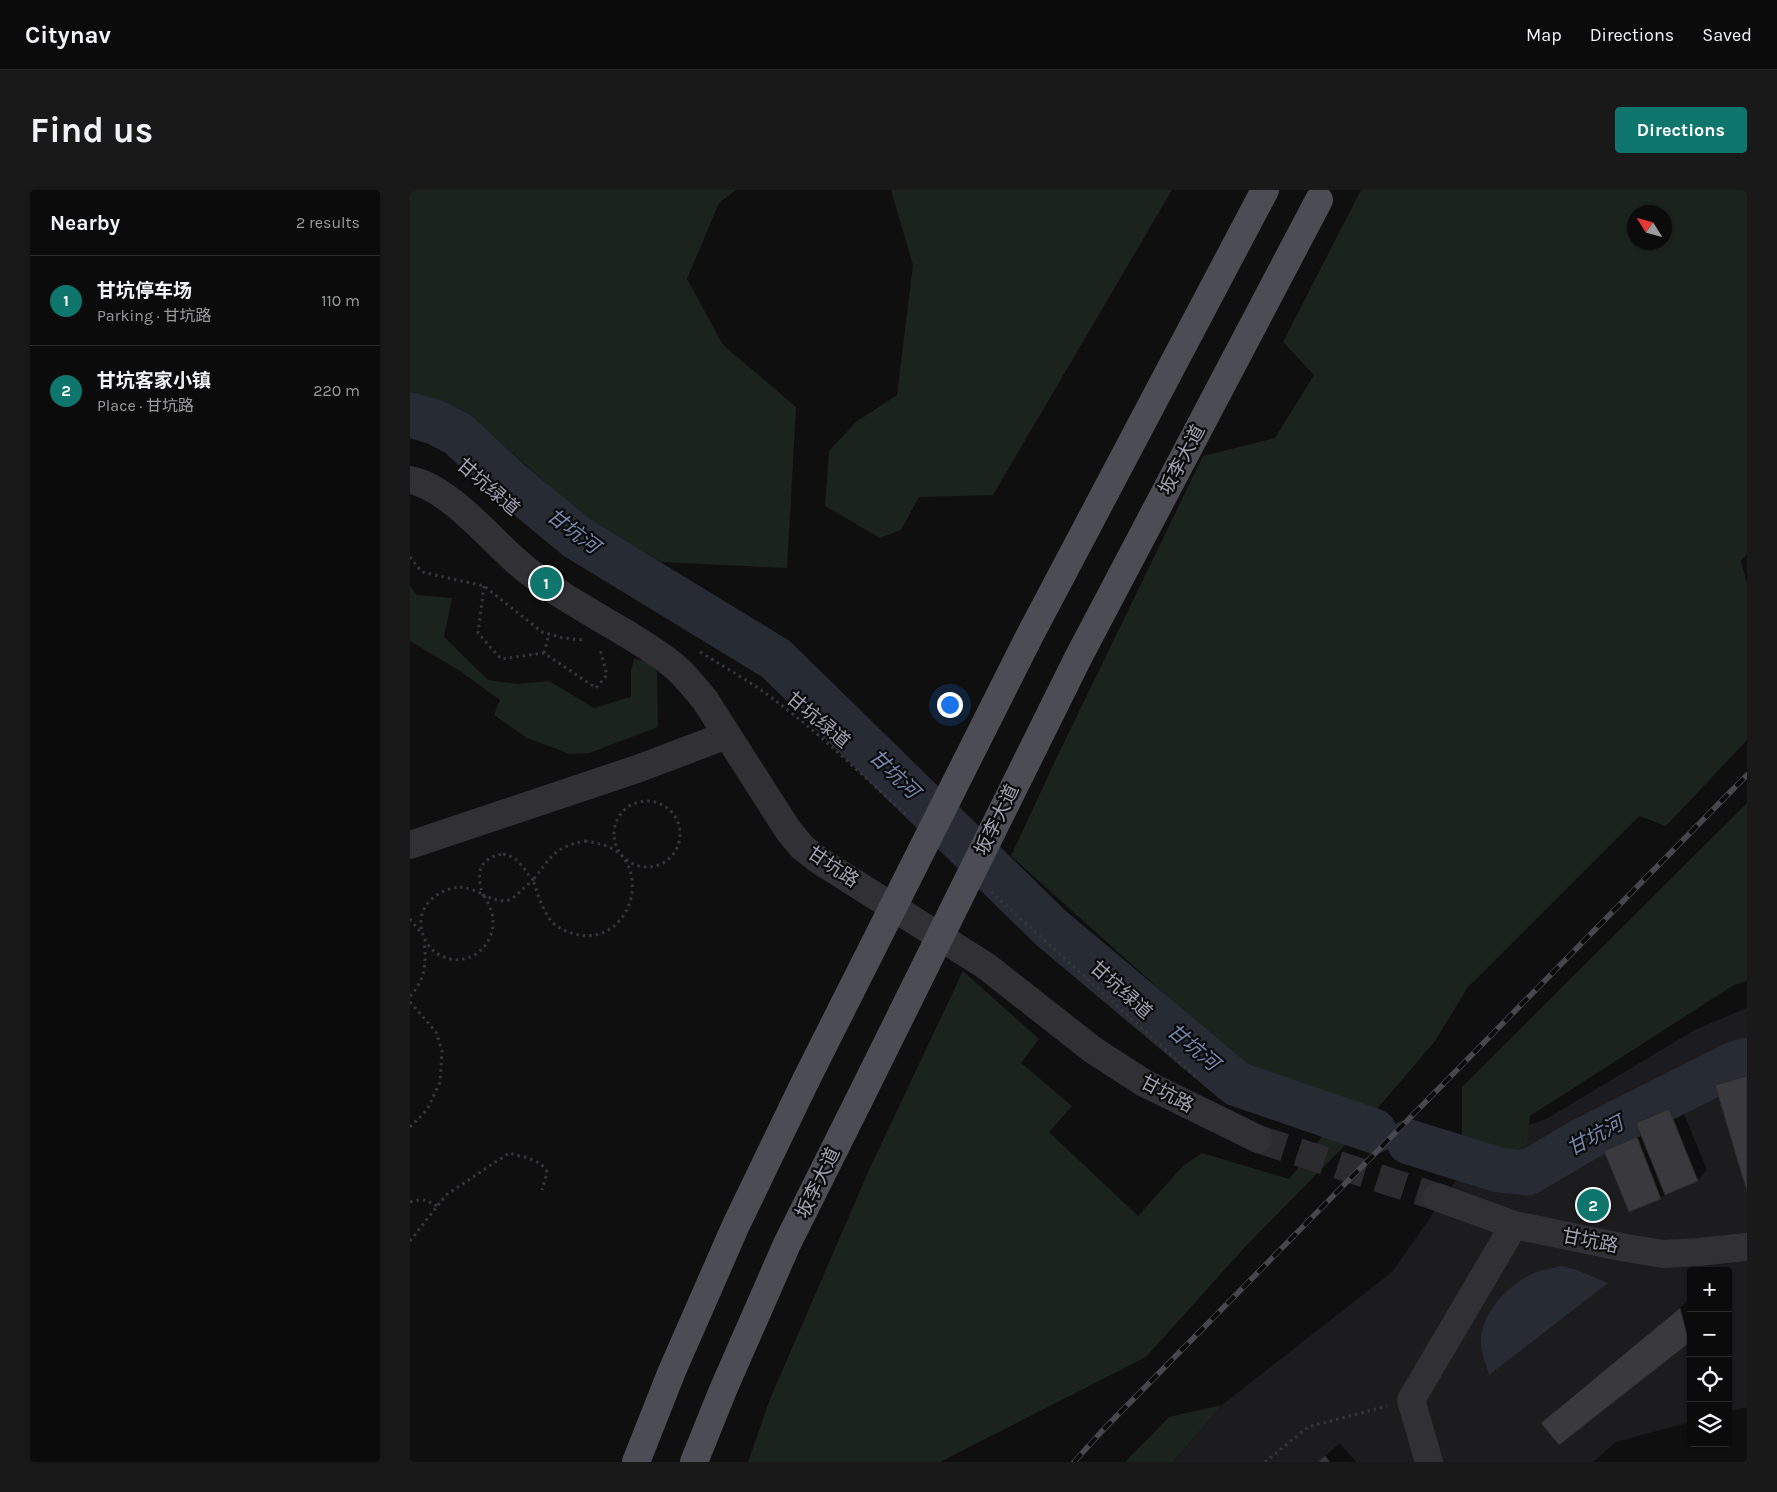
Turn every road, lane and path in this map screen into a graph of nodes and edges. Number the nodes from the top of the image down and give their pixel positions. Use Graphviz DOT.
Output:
graph roads {
  1 [pos="1265,190"];
  2 [pos="1322,195"];
  3 [pos="410,480"];
  4 [pos="410,557"];
  5 [pos="484,586"];
  6 [pos="549,634"];
  7 [pos="589,641"];
  8 [pos="598,642"];
  9 [pos="695,649"];
  10 [pos="544,653"];
  11 [pos="727,735"];
  12 [pos="910,818"];
  13 [pos="410,845"];
  14 [pos="625,859"];
  15 [pos="533,880"];
  16 [pos="991,891"];
  17 [pos="483,895"];
  18 [pos="410,919"];
  19 [pos="424,938"];
  20 [pos="410,996"];
  21 [pos="410,1002"];
  22 [pos="1200,1080"];
  23 [pos="410,1127"];
  24 [pos="1258,1139"];
  25 [pos="542,1190"];
  26 [pos="1437,1197"];
  27 [pos="410,1202"];
  28 [pos="437,1206"];
  29 [pos="1514,1225"];
  30 [pos="410,1241"];
  31 [pos="1747,1246"];
  32 [pos="1411,1400"];
  33 [pos="636,1462"];
  34 [pos="694,1462"];
  35 [pos="1266,1462"];
  36 [pos="1429,1462"];
  1 -- 33 [label="main road, bridge"];
  2 -- 34 [label="main road, 坂李大道, bridge"];
  3 -- 11 [label="street, 甘坑路"];
  4 -- 5 [label="path"];
  5 -- 6 [label="path"];
  5 -- 10 [label="path"];
  6 -- 7 [label="path"];
  6 -- 10 [label="path"];
  8 -- 10 [label="path"];
  9 -- 12 [label="path, 甘坑绿道"];
  11 -- 13 [label="street"];
  11 -- 24 [label="street, 甘坑路"];
  14 -- 14 [label="path"];
  14 -- 15 [label="path"];
  14 -- 15 [label="path"];
  15 -- 17 [label="path"];
  15 -- 17 [label="path"];
  16 -- 22 [label="path, 甘坑绿道"];
  17 -- 19 [label="path"];
  17 -- 19 [label="path"];
  18 -- 19 [label="path"];
  19 -- 20 [label="path"];
  21 -- 23 [label="path"];
  25 -- 28 [label="path"];
  26 -- 29 [label="street, 甘坑路"];
  27 -- 28 [label="path"];
  28 -- 30 [label="path"];
  29 -- 31 [label="street, 甘坑路"];
  29 -- 32 [label="street"];
  32 -- 35 [label="path"];
  32 -- 36 [label="street"];
}
